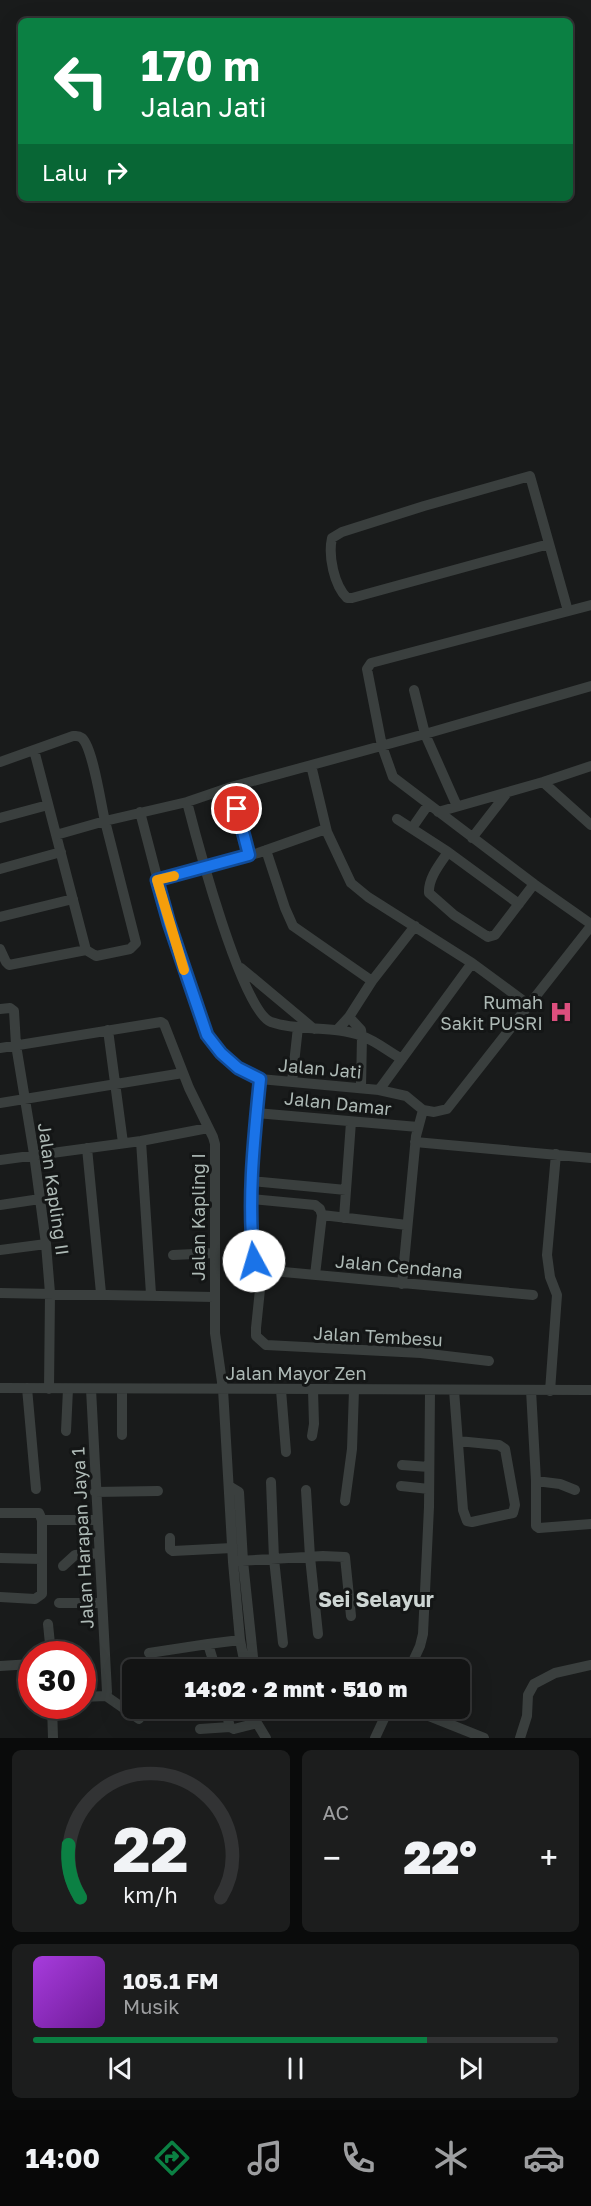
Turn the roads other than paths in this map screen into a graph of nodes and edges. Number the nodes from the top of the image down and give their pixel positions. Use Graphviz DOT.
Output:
graph roads {
  1 [pos="549,544"];
  2 [pos="591,605"];
  3 [pos="568,611"];
  4 [pos="591,686"];
  5 [pos="414,690"];
  6 [pos="425,734"];
  7 [pos="382,746"];
  8 [pos="34,750"];
  9 [pos="0,762"];
  10 [pos="311,765"];
  11 [pos="591,766"];
  12 [pos="543,782"];
  13 [pos="231,787"];
  14 [pos="507,793"];
  15 [pos="188,802"];
  16 [pos="48,805"];
  17 [pos="428,805"];
  18 [pos="457,806"];
  19 [pos="140,812"];
  20 [pos="438,812"];
  21 [pos="0,818"];
  22 [pos="397,819"];
  23 [pos="105,821"];
  24 [pos="591,825"];
  25 [pos="412,828"];
  26 [pos="326,829"];
  27 [pos="56,835"];
  28 [pos="472,838"];
  29 [pos="266,850"];
  30 [pos="60,852"];
  31 [pos="448,852"];
  32 [pos="249,855"];
  33 [pos="0,868"];
  34 [pos="204,868"];
  35 [pos="157,880"];
  36 [pos="534,884"];
  37 [pos="73,899"];
  38 [pos="519,904"];
  39 [pos="0,917"];
  40 [pos="591,925"];
  41 [pos="415,926"];
  42 [pos="0,949"];
  43 [pos="86,950"];
  44 [pos="472,963"];
  45 [pos="238,966"];
  46 [pos="372,981"];
  47 [pos="529,1005"];
  48 [pos="0,1009"];
  49 [pos="349,1017"];
  50 [pos="298,1027"];
  51 [pos="314,1029"];
  52 [pos="108,1030"];
  53 [pos="337,1030"];
  54 [pos="362,1036"];
  55 [pos="16,1045"];
  56 [pos="0,1048"];
  57 [pos="402,1059"];
  58 [pos="183,1072"];
  59 [pos="260,1079"];
  60 [pos="292,1082"];
  61 [pos="114,1084"];
  62 [pos="361,1088"];
  63 [pos="379,1090"];
  64 [pos="25,1099"];
  65 [pos="0,1103"];
  66 [pos="423,1110"];
  67 [pos="256,1113"];
  68 [pos="351,1122"];
  69 [pos="417,1127"];
  70 [pos="208,1128"];
  71 [pos="141,1141"];
  72 [pos="415,1142"];
  73 [pos="123,1143"];
  74 [pos="87,1148"];
  75 [pos="34,1154"];
  76 [pos="555,1154"];
  77 [pos="591,1158"];
  78 [pos="0,1160"];
  79 [pos="252,1180"];
  80 [pos="346,1190"];
  81 [pos="40,1199"];
  82 [pos="251,1199"];
  83 [pos="0,1205"];
  84 [pos="322,1215"];
  85 [pos="344,1218"];
  86 [pos="407,1225"];
  87 [pos="46,1244"];
  88 [pos="0,1250"];
  89 [pos="215,1253"];
  90 [pos="173,1255"];
  91 [pos="262,1270"];
  92 [pos="315,1275"];
  93 [pos="402,1284"];
  94 [pos="0,1293"];
  95 [pos="50,1293"];
  96 [pos="101,1293"];
  97 [pos="151,1294"];
  98 [pos="533,1295"];
  99 [pos="214,1297"];
  100 [pos="489,1361"];
  101 [pos="0,1388"];
  102 [pos="27,1388"];
  103 [pos="49,1389"];
  104 [pos="68,1389"];
  105 [pos="91,1389"];
  106 [pos="223,1389"];
  107 [pos="122,1390"];
  108 [pos="281,1390"];
  109 [pos="314,1390"];
  110 [pos="354,1390"];
  111 [pos="430,1390"];
  112 [pos="454,1390"];
  113 [pos="531,1390"];
  114 [pos="591,1390"];
  115 [pos="550,1391"];
  116 [pos="66,1431"];
  117 [pos="122,1435"];
  118 [pos="312,1436"];
  119 [pos="458,1441"];
  120 [pos="286,1452"];
  121 [pos="402,1465"];
  122 [pos="429,1467"];
  123 [pos="536,1481"];
  124 [pos="271,1482"];
  125 [pos="229,1485"];
  126 [pos="401,1486"];
  127 [pos="429,1489"];
  128 [pos="36,1490"];
  129 [pos="306,1490"];
  130 [pos="575,1490"];
  131 [pos="158,1491"];
  132 [pos="95,1492"];
  133 [pos="345,1500"];
  134 [pos="0,1513"];
  135 [pos="42,1520"];
  136 [pos="97,1520"];
  137 [pos="591,1524"];
  138 [pos="170,1538"];
  139 [pos="232,1548"];
  140 [pos="99,1553"];
  141 [pos="310,1557"];
  142 [pos="0,1558"];
  143 [pos="41,1559"];
  144 [pos="274,1559"];
  145 [pos="238,1561"];
  146 [pos="63,1566"];
  147 [pos="0,1597"];
  148 [pos="59,1603"];
  149 [pos="102,1603"];
  150 [pos="351,1616"];
  151 [pos="48,1624"];
  152 [pos="318,1634"];
  153 [pos="240,1640"];
  154 [pos="50,1641"];
  155 [pos="283,1643"];
  156 [pos="208,1644"];
  157 [pos="149,1653"];
  158 [pos="253,1657"];
  159 [pos="213,1659"];
  160 [pos="244,1659"];
  161 [pos="414,1659"];
  162 [pos="18,1665"];
  163 [pos="591,1665"];
  164 [pos="0,1666"];
  165 [pos="96,1696"];
  166 [pos="106,1696"];
  167 [pos="122,1707"];
  168 [pos="52,1719"];
  169 [pos="228,1719"];
  170 [pos="256,1719"];
  171 [pos="384,1719"];
  172 [pos="436,1719"];
  173 [pos="257,1723"];
  174 [pos="230,1727"];
  175 [pos="200,1729"];
  176 [pos="53,1738"];
  177 [pos="266,1738"];
  178 [pos="375,1738"];
  179 [pos="484,1738"];
  180 [pos="520,1738"];
  1 -- 1 [label="street"];
  1 -- 3 [label="street"];
  2 -- 3 [label="street"];
  3 -- 7 [label="street"];
  4 -- 6 [label="street"];
  5 -- 6 [label="street"];
  6 -- 7 [label="street"];
  6 -- 18 [label="street"];
  7 -- 10 [label="street"];
  7 -- 17 [label="street"];
  8 -- 9 [label="street"];
  8 -- 16 [label="street"];
  8 -- 23 [label="street"];
  10 -- 13 [label="street"];
  10 -- 26 [label="street"];
  11 -- 12 [label="street"];
  12 -- 14 [label="street"];
  12 -- 24 [label="street"];
  13 -- 15 [label="street"];
  13 -- 32 [label="street"];
  14 -- 18 [label="street"];
  14 -- 28 [label="street"];
  15 -- 19 [label="street"];
  15 -- 34 [label="street"];
  16 -- 21 [label="street"];
  16 -- 27 [label="street"];
  17 -- 20 [label="street"];
  17 -- 25 [label="street"];
  18 -- 20 [label="street"];
  19 -- 23 [label="street"];
  19 -- 35 [label="street, Jalan Jati"];
  20 -- 28 [label="street"];
  22 -- 25 [label="street"];
  23 -- 27 [label="street"];
  23 -- 43 [label="street"];
  25 -- 31 [label="street"];
  26 -- 29 [label="street"];
  26 -- 41 [label="street"];
  27 -- 30 [label="street"];
  28 -- 36 [label="street"];
  29 -- 32 [label="street"];
  29 -- 46 [label="street"];
  30 -- 33 [label="street"];
  30 -- 37 [label="street"];
  31 -- 38 [label="street"];
  31 -- 38 [label="street"];
  32 -- 34 [label="street"];
  34 -- 35 [label="street"];
  34 -- 45 [label="street"];
  35 -- 59 [label="street, Jalan Jati"];
  36 -- 38 [label="street"];
  36 -- 40 [label="street"];
  37 -- 39 [label="street"];
  37 -- 43 [label="street"];
  40 -- 47 [label="street"];
  41 -- 44 [label="street"];
  41 -- 46 [label="street"];
  42 -- 43 [label="street"];
  44 -- 47 [label="street"];
  44 -- 57 [label="street"];
  45 -- 50 [label="street"];
  45 -- 51 [label="street"];
  46 -- 49 [label="street"];
  47 -- 66 [label="street"];
  48 -- 55 [label="street, Jalan Kapling II"];
  49 -- 53 [label="street"];
  49 -- 54 [label="street"];
  50 -- 51 [label="street"];
  50 -- 60 [label="street"];
  51 -- 53 [label="street"];
  52 -- 55 [label="street, Jalan Kapling I"];
  52 -- 58 [label="street, Jalan Kapling I"];
  52 -- 61 [label="street"];
  53 -- 54 [label="street"];
  54 -- 57 [label="street"];
  54 -- 62 [label="street"];
  55 -- 56 [label="street, Jalan Kapling I"];
  55 -- 64 [label="street, Jalan Kapling II"];
  57 -- 63 [label="street"];
  58 -- 61 [label="street"];
  58 -- 70 [label="street, Jalan Kapling I"];
  59 -- 60 [label="street, Jalan Jati"];
  59 -- 67 [label="street"];
  60 -- 62 [label="street, Jalan Jati"];
  61 -- 64 [label="street"];
  61 -- 73 [label="street"];
  62 -- 63 [label="street, Jalan Jati"];
  63 -- 66 [label="street, Jalan Jati"];
  64 -- 65 [label="street"];
  64 -- 75 [label="street, Jalan Kapling II"];
  66 -- 69 [label="street"];
  67 -- 68 [label="street, Jalan Damar"];
  67 -- 79 [label="street"];
  68 -- 69 [label="street, Jalan Damar"];
  68 -- 80 [label="street"];
  69 -- 72 [label="street"];
  70 -- 71 [label="street"];
  70 -- 89 [label="street, Jalan Kapling I"];
  71 -- 73 [label="street"];
  71 -- 97 [label="street"];
  72 -- 76 [label="street"];
  72 -- 86 [label="street"];
  73 -- 74 [label="street"];
  74 -- 75 [label="street"];
  74 -- 96 [label="street"];
  75 -- 78 [label="street"];
  75 -- 81 [label="street, Jalan Kapling II"];
  76 -- 77 [label="street"];
  76 -- 115 [label="street"];
  79 -- 80 [label="street"];
  79 -- 82 [label="street"];
  80 -- 85 [label="street"];
  81 -- 83 [label="street"];
  81 -- 87 [label="street, Jalan Kapling II"];
  82 -- 84 [label="street"];
  82 -- 91 [label="street"];
  84 -- 85 [label="street"];
  84 -- 92 [label="street"];
  85 -- 86 [label="street"];
  86 -- 93 [label="street"];
  87 -- 88 [label="street"];
  87 -- 95 [label="street, Jalan Kapling II"];
  89 -- 90 [label="street"];
  89 -- 99 [label="street, Jalan Kapling I"];
  91 -- 92 [label="street, Jalan Cendana"];
  91 -- 100 [label="street, Jalan Tembesu"];
  92 -- 93 [label="street, Jalan Cendana"];
  93 -- 98 [label="street, Jalan Cendana"];
  94 -- 95 [label="street"];
  95 -- 96 [label="street"];
  95 -- 103 [label="street, Jalan Kapling II"];
  96 -- 97 [label="street"];
  97 -- 99 [label="street"];
  99 -- 106 [label="street, Jalan Kapling I"];
  101 -- 102 [label="street, Jalan Mayor Zen"];
  102 -- 103 [label="street, Jalan Mayor Zen"];
  102 -- 128 [label="street"];
  103 -- 104 [label="street, Jalan Mayor Zen"];
  104 -- 105 [label="street, Jalan Mayor Zen"];
  104 -- 116 [label="street"];
  105 -- 107 [label="street, Jalan Mayor Zen"];
  105 -- 132 [label="street, Jalan Harapan Jaya 1"];
  106 -- 107 [label="street, Jalan Mayor Zen"];
  106 -- 108 [label="street, Jalan Mayor Zen"];
  106 -- 125 [label="street, Jalan Kapling I"];
  107 -- 117 [label="street"];
  108 -- 109 [label="street, Jalan Mayor Zen"];
  108 -- 120 [label="street"];
  109 -- 110 [label="street, Jalan Mayor Zen"];
  109 -- 118 [label="street"];
  110 -- 111 [label="street, Jalan Mayor Zen"];
  110 -- 133 [label="street"];
  111 -- 112 [label="street, Jalan Mayor Zen"];
  111 -- 122 [label="street"];
  112 -- 113 [label="street, Jalan Mayor Zen"];
  112 -- 119 [label="street"];
  113 -- 115 [label="street, Jalan Mayor Zen"];
  113 -- 123 [label="street"];
  114 -- 115 [label="street, Jalan Mayor Zen"];
  119 -- 119 [label="street"];
  121 -- 122 [label="street"];
  122 -- 127 [label="street"];
  123 -- 130 [label="street"];
  123 -- 137 [label="street"];
  124 -- 144 [label="street"];
  125 -- 139 [label="street, Jalan Kapling I"];
  125 -- 145 [label="street"];
  126 -- 127 [label="street"];
  127 -- 161 [label="street"];
  129 -- 141 [label="street"];
  131 -- 132 [label="street"];
  132 -- 136 [label="street, Jalan Harapan Jaya 1"];
  134 -- 135 [label="street"];
  135 -- 136 [label="street"];
  135 -- 143 [label="street"];
  136 -- 140 [label="street, Jalan Harapan Jaya 1"];
  138 -- 139 [label="street"];
  139 -- 145 [label="street, Jalan Kapling I"];
  140 -- 146 [label="street"];
  140 -- 149 [label="street, Jalan Harapan Jaya 1"];
  141 -- 144 [label="street"];
  141 -- 150 [label="street"];
  141 -- 152 [label="street"];
  142 -- 143 [label="street"];
  143 -- 147 [label="street"];
  144 -- 145 [label="street"];
  144 -- 155 [label="street"];
  145 -- 153 [label="street"];
  145 -- 158 [label="street"];
  148 -- 149 [label="street"];
  149 -- 166 [label="street, Jalan Harapan Jaya 1"];
  151 -- 154 [label="street"];
  153 -- 156 [label="street"];
  153 -- 160 [label="street"];
  156 -- 157 [label="street"];
  156 -- 159 [label="street"];
  162 -- 164 [label="street"];
  163 -- 180 [label="street"];
  165 -- 166 [label="street"];
  166 -- 167 [label="street"];
  168 -- 176 [label="street"];
  169 -- 174 [label="street"];
  170 -- 173 [label="street"];
  171 -- 178 [label="street"];
  172 -- 179 [label="street"];
  173 -- 174 [label="street"];
  173 -- 177 [label="street"];
  174 -- 175 [label="street"];
}
